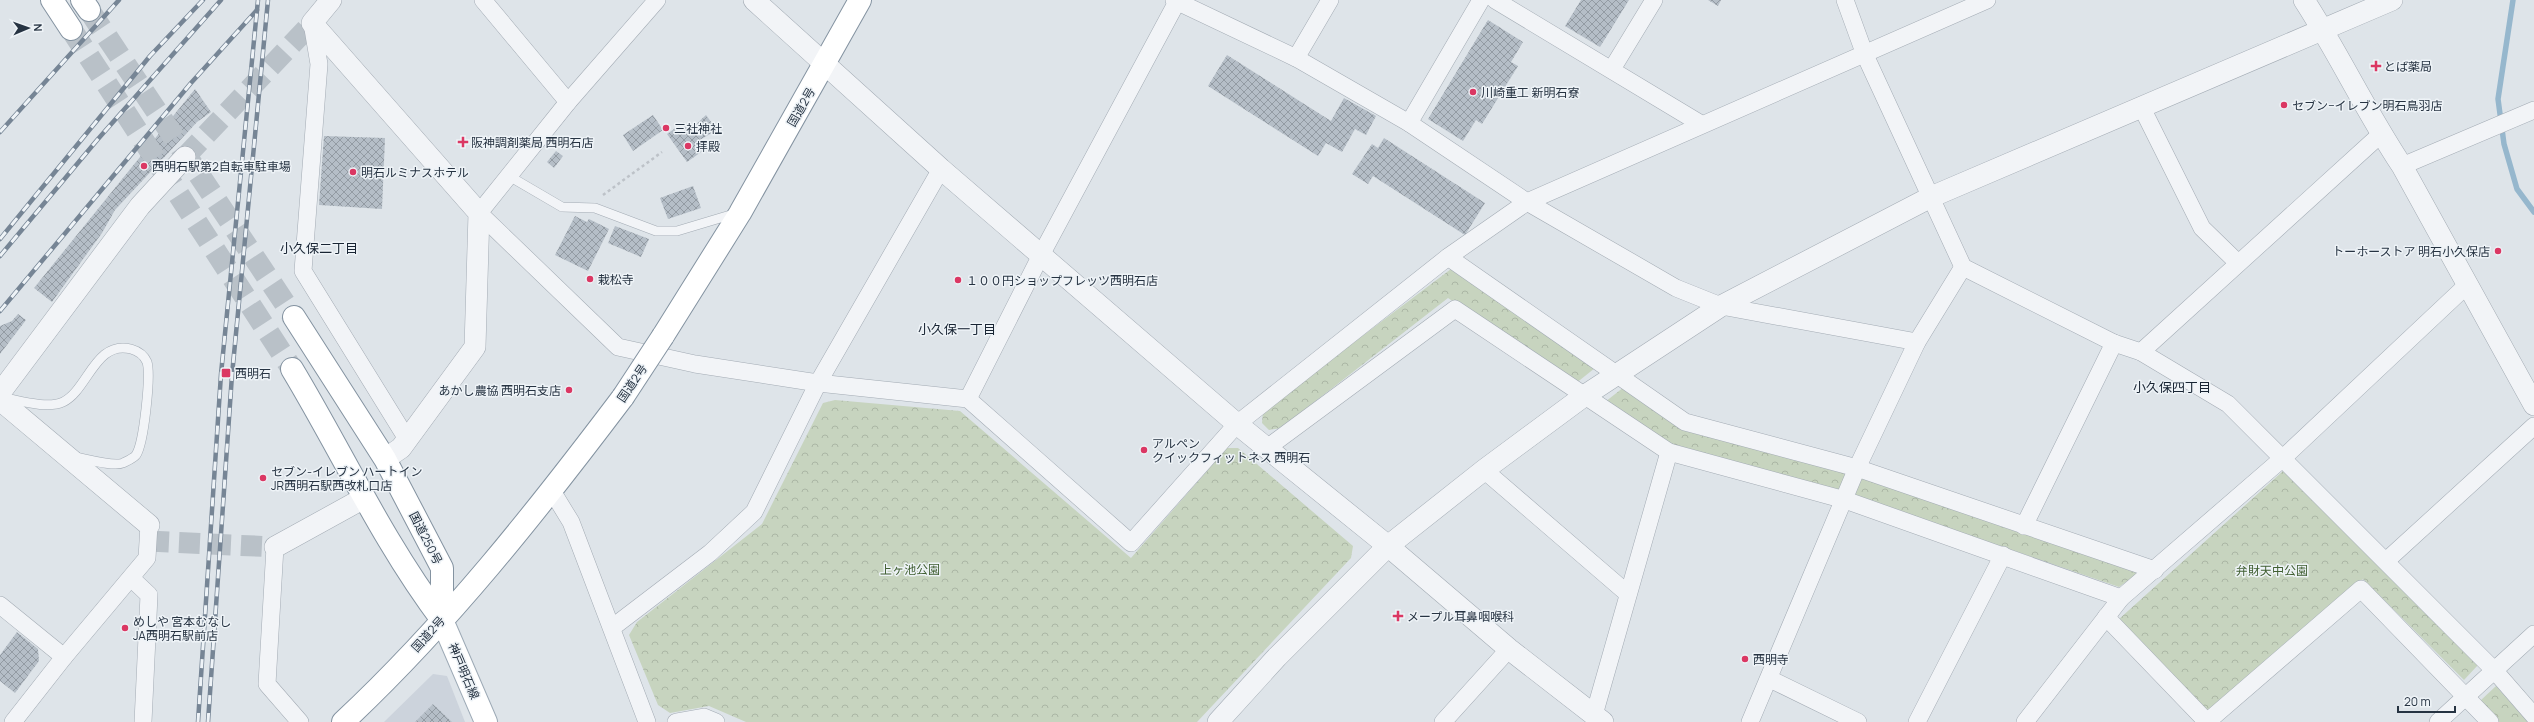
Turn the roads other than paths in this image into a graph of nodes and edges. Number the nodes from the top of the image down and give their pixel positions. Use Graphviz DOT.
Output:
graph roads {
  1 [pos="52,0"];
  2 [pos="331,0"];
  3 [pos="483,0"];
  4 [pos="657,0"];
  5 [pos="754,0"];
  6 [pos="860,0"];
  7 [pos="1330,0"];
  8 [pos="1481,0"];
  9 [pos="1495,0"];
  10 [pos="1654,0"];
  11 [pos="1845,0"];
  12 [pos="1987,0"];
  13 [pos="2304,0"];
  14 [pos="2392,0"];
  15 [pos="1176,1"];
  16 [pos="312,23"];
  17 [pos="71,29"];
  18 [pos="2323,30"];
  19 [pos="1865,55"];
  20 [pos="1296,58"];
  21 [pos="826,64"];
  22 [pos="1612,69"];
  23 [pos="568,102"];
  24 [pos="2142,108"];
  25 [pos="2534,110"];
  26 [pos="1409,123"];
  27 [pos="1700,124"];
  28 [pos="2381,134"];
  29 [pos="185,157"];
  30 [pos="2402,166"];
  31 [pos="941,169"];
  32 [pos="509,176"];
  33 [pos="1931,197"];
  34 [pos="1527,202"];
  35 [pos="740,212"];
  36 [pos="479,213"];
  37 [pos="1041,255"];
  38 [pos="1448,257"];
  39 [pos="2238,263"];
  40 [pos="1962,267"];
  41 [pos="2466,286"];
  42 [pos="1721,306"];
  43 [pos="294,317"];
  44 [pos="1917,342"];
  45 [pos="2114,343"];
  46 [pos="2141,352"];
  47 [pos="292,369"];
  48 [pos="1616,374"];
  49 [pos="818,383"];
  50 [pos="0,393"];
  51 [pos="1584,396"];
  52 [pos="0,399"];
  53 [pos="968,399"];
  54 [pos="2534,405"];
  55 [pos="1237,424"];
  56 [pos="2534,426"];
  57 [pos="407,439"];
  58 [pos="1267,448"];
  59 [pos="1668,452"];
  60 [pos="64,454"];
  61 [pos="2283,458"];
  62 [pos="385,459"];
  63 [pos="1857,468"];
  64 [pos="1484,470"];
  65 [pos="552,491"];
  66 [pos="364,498"];
  67 [pos="1844,500"];
  68 [pos="149,525"];
  69 [pos="2024,526"];
  70 [pos="1388,546"];
  71 [pos="275,547"];
  72 [pos="2003,555"];
  73 [pos="2386,561"];
  74 [pos="2155,570"];
  75 [pos="132,578"];
  76 [pos="1628,594"];
  77 [pos="2121,598"];
  78 [pos="0,605"];
  79 [pos="2106,617"];
  80 [pos="442,620"];
  81 [pos="613,628"];
  82 [pos="2534,634"];
  83 [pos="1509,649"];
  84 [pos="64,657"];
  85 [pos="2494,670"];
  86 [pos="1770,679"];
  87 [pos="2466,696"];
  88 [pos="2534,716"];
  89 [pos="1599,719"];
  90 [pos="13,722"];
  91 [pos="143,722"];
  92 [pos="300,722"];
  93 [pos="343,722"];
  94 [pos="486,722"];
  95 [pos="647,722"];
  96 [pos="676,722"];
  97 [pos="716,722"];
  98 [pos="1218,722"];
  99 [pos="1443,722"];
  100 [pos="1750,722"];
  101 [pos="1858,722"];
  102 [pos="1917,722"];
  103 [pos="2025,722"];
  104 [pos="2207,722"];
  105 [pos="2438,722"];
  106 [pos="2490,722"];
  1 -- 17 [label="main road"];
  2 -- 16 [label="street"];
  3 -- 23 [label="street"];
  4 -- 23 [label="street"];
  5 -- 21 [label="street"];
  6 -- 21 [label="main road, 国道2号"];
  7 -- 20 [label="street"];
  8 -- 26 [label="street"];
  9 -- 22 [label="street"];
  10 -- 22 [label="street"];
  11 -- 19 [label="street"];
  12 -- 19 [label="street"];
  13 -- 18 [label="street"];
  14 -- 18 [label="street"];
  15 -- 20 [label="street"];
  15 -- 37 [label="street"];
  16 -- 36 [label="street"];
  16 -- 57 [label="street"];
  18 -- 24 [label="street"];
  18 -- 28 [label="street"];
  19 -- 27 [label="street"];
  19 -- 33 [label="street"];
  20 -- 26 [label="street"];
  21 -- 31 [label="street"];
  21 -- 35 [label="main road, 国道2号"];
  22 -- 27 [label="street"];
  23 -- 32 [label="street"];
  24 -- 33 [label="street"];
  24 -- 39 [label="street"];
  25 -- 30 [label="street"];
  26 -- 34 [label="street"];
  27 -- 34 [label="street"];
  28 -- 30 [label="street"];
  28 -- 39 [label="street"];
  29 -- 50 [label="street"];
  30 -- 41 [label="street"];
  31 -- 37 [label="street"];
  31 -- 49 [label="street"];
  32 -- 35 [label="lane"];
  32 -- 36 [label="street"];
  33 -- 40 [label="street"];
  33 -- 42 [label="street"];
  34 -- 38 [label="street"];
  34 -- 42 [label="street"];
  35 -- 65 [label="main road, 国道2号, bridge"];
  36 -- 49 [label="street"];
  36 -- 57 [label="street"];
  37 -- 53 [label="street"];
  37 -- 55 [label="street"];
  38 -- 48 [label="street"];
  38 -- 55 [label="street"];
  39 -- 46 [label="street"];
  40 -- 44 [label="street"];
  40 -- 45 [label="street"];
  41 -- 54 [label="street"];
  41 -- 61 [label="street"];
  42 -- 44 [label="street"];
  42 -- 48 [label="street"];
  43 -- 62 [label="main road, 国道250号"];
  44 -- 63 [label="street"];
  45 -- 46 [label="street"];
  45 -- 69 [label="street"];
  46 -- 61 [label="street"];
  47 -- 66 [label="main road"];
  48 -- 51 [label="street"];
  48 -- 63 [label="street"];
  49 -- 53 [label="street"];
  49 -- 81 [label="street"];
  51 -- 58 [label="street"];
  51 -- 59 [label="street"];
  51 -- 64 [label="street"];
  52 -- 60 [label="street"];
  52 -- 60 [label="lane"];
  53 -- 55 [label="street"];
  55 -- 58 [label="street"];
  56 -- 73 [label="street"];
  57 -- 62 [label="street"];
  58 -- 70 [label="street"];
  59 -- 67 [label="street"];
  59 -- 76 [label="street"];
  60 -- 68 [label="street"];
  61 -- 73 [label="street"];
  61 -- 74 [label="street"];
  62 -- 80 [label="main road, 国道250号"];
  63 -- 67 [label="street"];
  63 -- 69 [label="street"];
  64 -- 70 [label="street"];
  64 -- 76 [label="street"];
  65 -- 80 [label="main road, 国道2号"];
  65 -- 81 [label="street"];
  66 -- 71 [label="street"];
  66 -- 80 [label="main road"];
  67 -- 72 [label="street"];
  67 -- 86 [label="street"];
  68 -- 75 [label="street"];
  69 -- 74 [label="street"];
  70 -- 83 [label="street"];
  70 -- 98 [label="street"];
  71 -- 92 [label="street"];
  72 -- 77 [label="street"];
  72 -- 102 [label="street"];
  73 -- 85 [label="street"];
  74 -- 77 [label="street"];
  75 -- 84 [label="street"];
  75 -- 91 [label="street"];
  76 -- 89 [label="street"];
  77 -- 79 [label="street"];
  78 -- 84 [label="street"];
  79 -- 103 [label="street"];
  79 -- 104 [label="street"];
  80 -- 93 [label="main road, 国道2号"];
  80 -- 94 [label="main road, 神戸明石線"];
  81 -- 95 [label="street"];
  82 -- 85 [label="street"];
  83 -- 89 [label="street"];
  83 -- 99 [label="street"];
  84 -- 90 [label="street"];
  85 -- 87 [label="street"];
  85 -- 88 [label="street"];
  86 -- 100 [label="street"];
  86 -- 101 [label="street"];
  87 -- 104 [label="street"];
  87 -- 105 [label="street"];
  87 -- 106 [label="street"];
  96 -- 97 [label="street"];
}
